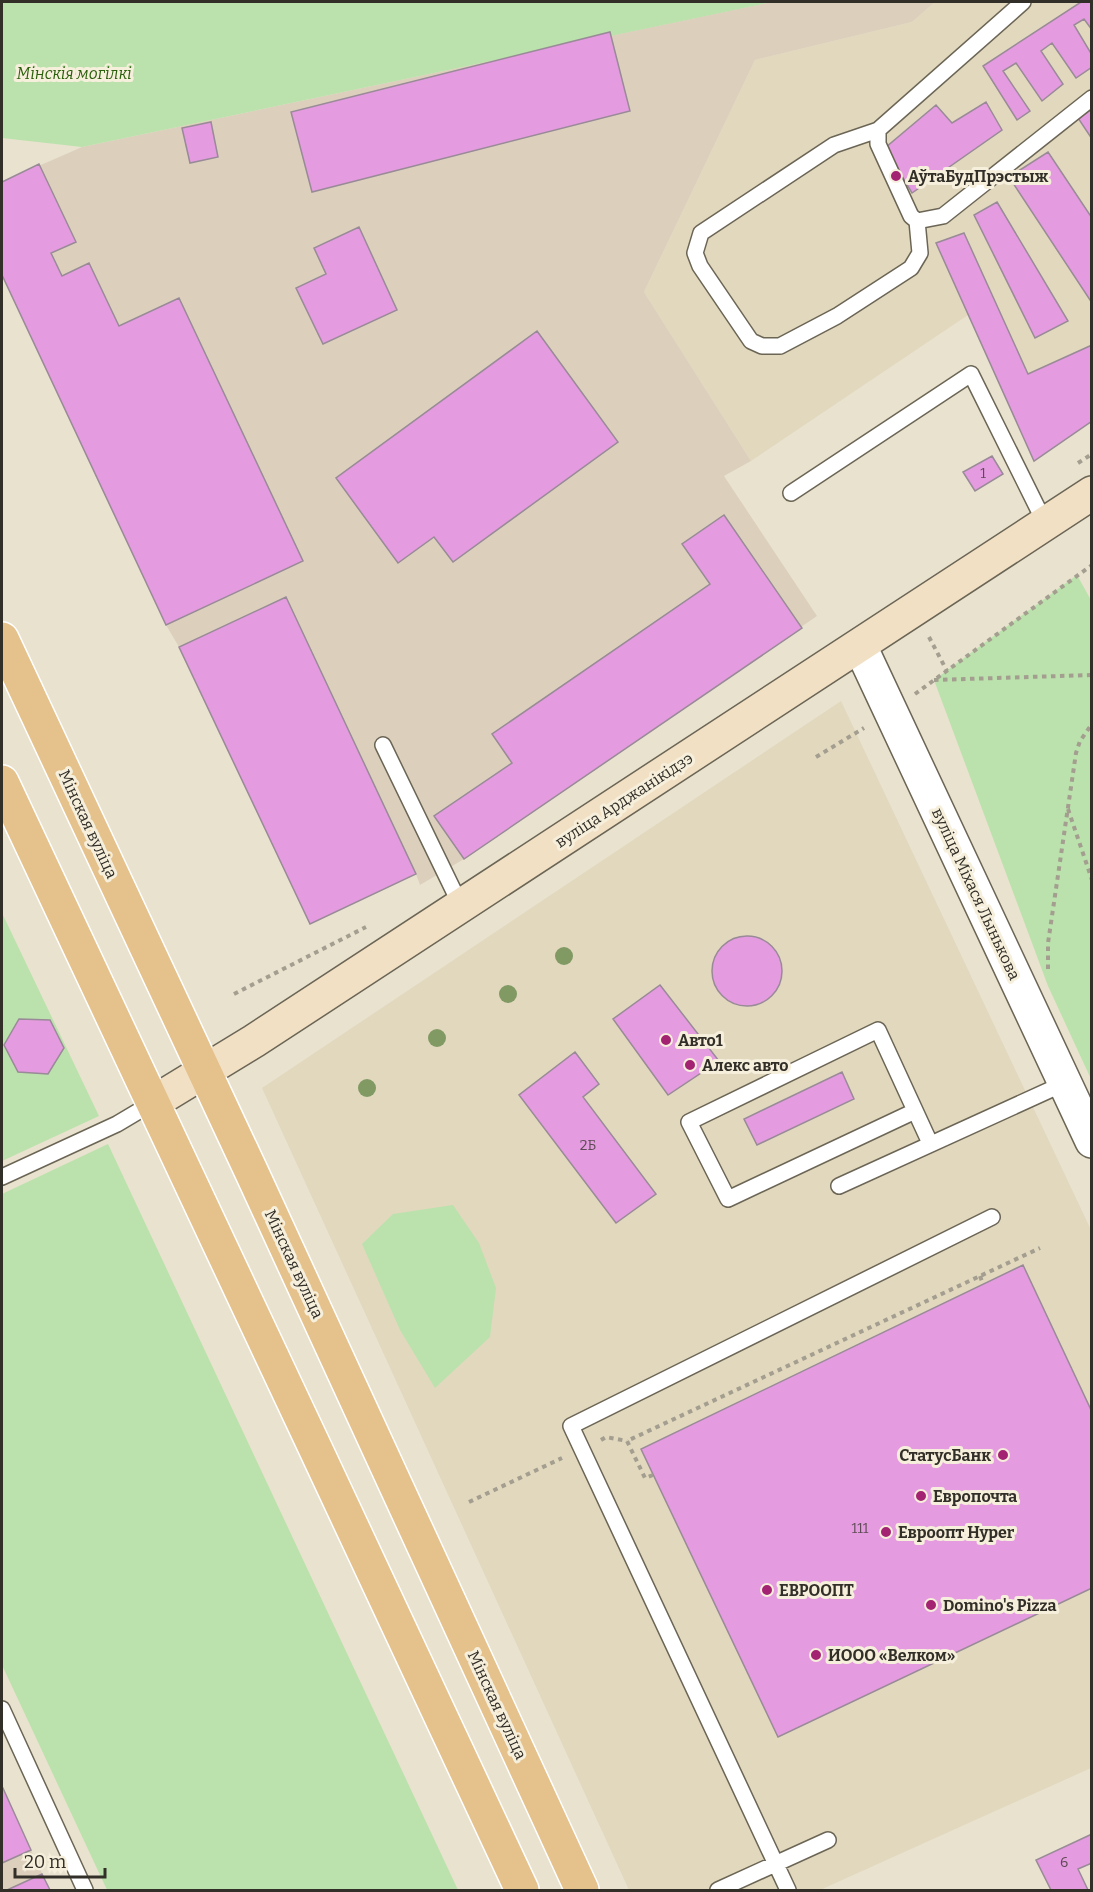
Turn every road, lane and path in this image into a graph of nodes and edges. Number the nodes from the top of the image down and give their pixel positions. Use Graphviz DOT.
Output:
graph roads {
  1 [pos="1023,2"];
  2 [pos="1092,98"];
  3 [pos="878,130"];
  4 [pos="916,222"];
  5 [pos="791,493"];
  6 [pos="1090,498"];
  7 [pos="1045,523"];
  8 [pos="1092,565"];
  9 [pos="2,639"];
  10 [pos="860,646"];
  11 [pos="1092,675"];
  12 [pos="934,680"];
  13 [pos="890,711"];
  14 [pos="1092,724"];
  15 [pos="383,745"];
  16 [pos="816,757"];
  17 [pos="2,782"];
  18 [pos="1068,808"];
  19 [pos="1092,880"];
  20 [pos="461,906"];
  21 [pos="1048,976"];
  22 [pos="204,1072"];
  23 [pos="1065,1083"];
  24 [pos="154,1102"];
  25 [pos="915,1111"];
  26 [pos="1092,1142"];
  27 [pos="930,1143"];
  28 [pos="2,1177"];
  29 [pos="839,1186"];
  30 [pos="992,1217"];
  31 [pos="1040,1248"];
  32 [pos="980,1276"];
  33 [pos="983,1284"];
  34 [pos="627,1441"];
  35 [pos="582,1449"];
  36 [pos="653,1475"];
  37 [pos="469,1503"];
  38 [pos="2,1709"];
  39 [pos="828,1840"];
  40 [pos="776,1864"];
  41 [pos="85,1890"];
  42 [pos="522,1890"];
  43 [pos="582,1890"];
  44 [pos="718,1890"];
  45 [pos="788,1890"];
  1 -- 3 [label="lane"];
  2 -- 4 [label="lane"];
  3 -- 4 [label="lane"];
  3 -- 4 [label="lane"];
  5 -- 7 [label="lane"];
  6 -- 7 [label="main road, вуліца Арджанікідзэ"];
  7 -- 10 [label="main road, вуліца Арджанікідзэ"];
  8 -- 12 [label="path"];
  9 -- 22 [label="main road, Мінская вуліца"];
  10 -- 13 [label="street, вуліца Міхася Лынькова"];
  10 -- 20 [label="main road, вуліца Арджанікідзэ"];
  11 -- 12 [label="path"];
  12 -- 13 [label="path"];
  13 -- 16 [label="path"];
  13 -- 23 [label="street, вуліца Міхася Лынькова"];
  14 -- 18 [label="path"];
  15 -- 20 [label="lane"];
  17 -- 24 [label="main road"];
  18 -- 19 [label="path"];
  18 -- 21 [label="path"];
  20 -- 22 [label="main road, вуліца Арджанікідзэ"];
  22 -- 24 [label="main road, вуліца Арджанікідзэ"];
  22 -- 43 [label="main road, Мінская вуліца"];
  23 -- 26 [label="street, вуліца Міхася Лынькова"];
  23 -- 27 [label="lane"];
  24 -- 28 [label="lane"];
  24 -- 42 [label="main road"];
  25 -- 25 [label="lane"];
  25 -- 27 [label="lane"];
  27 -- 29 [label="lane"];
  30 -- 35 [label="lane"];
  31 -- 32 [label="path"];
  32 -- 33 [label="path"];
  32 -- 34 [label="path"];
  34 -- 35 [label="path"];
  34 -- 36 [label="path"];
  35 -- 37 [label="path"];
  35 -- 40 [label="lane"];
  38 -- 41 [label="lane"];
  39 -- 40 [label="lane"];
  40 -- 44 [label="lane"];
  40 -- 45 [label="lane"];
}
